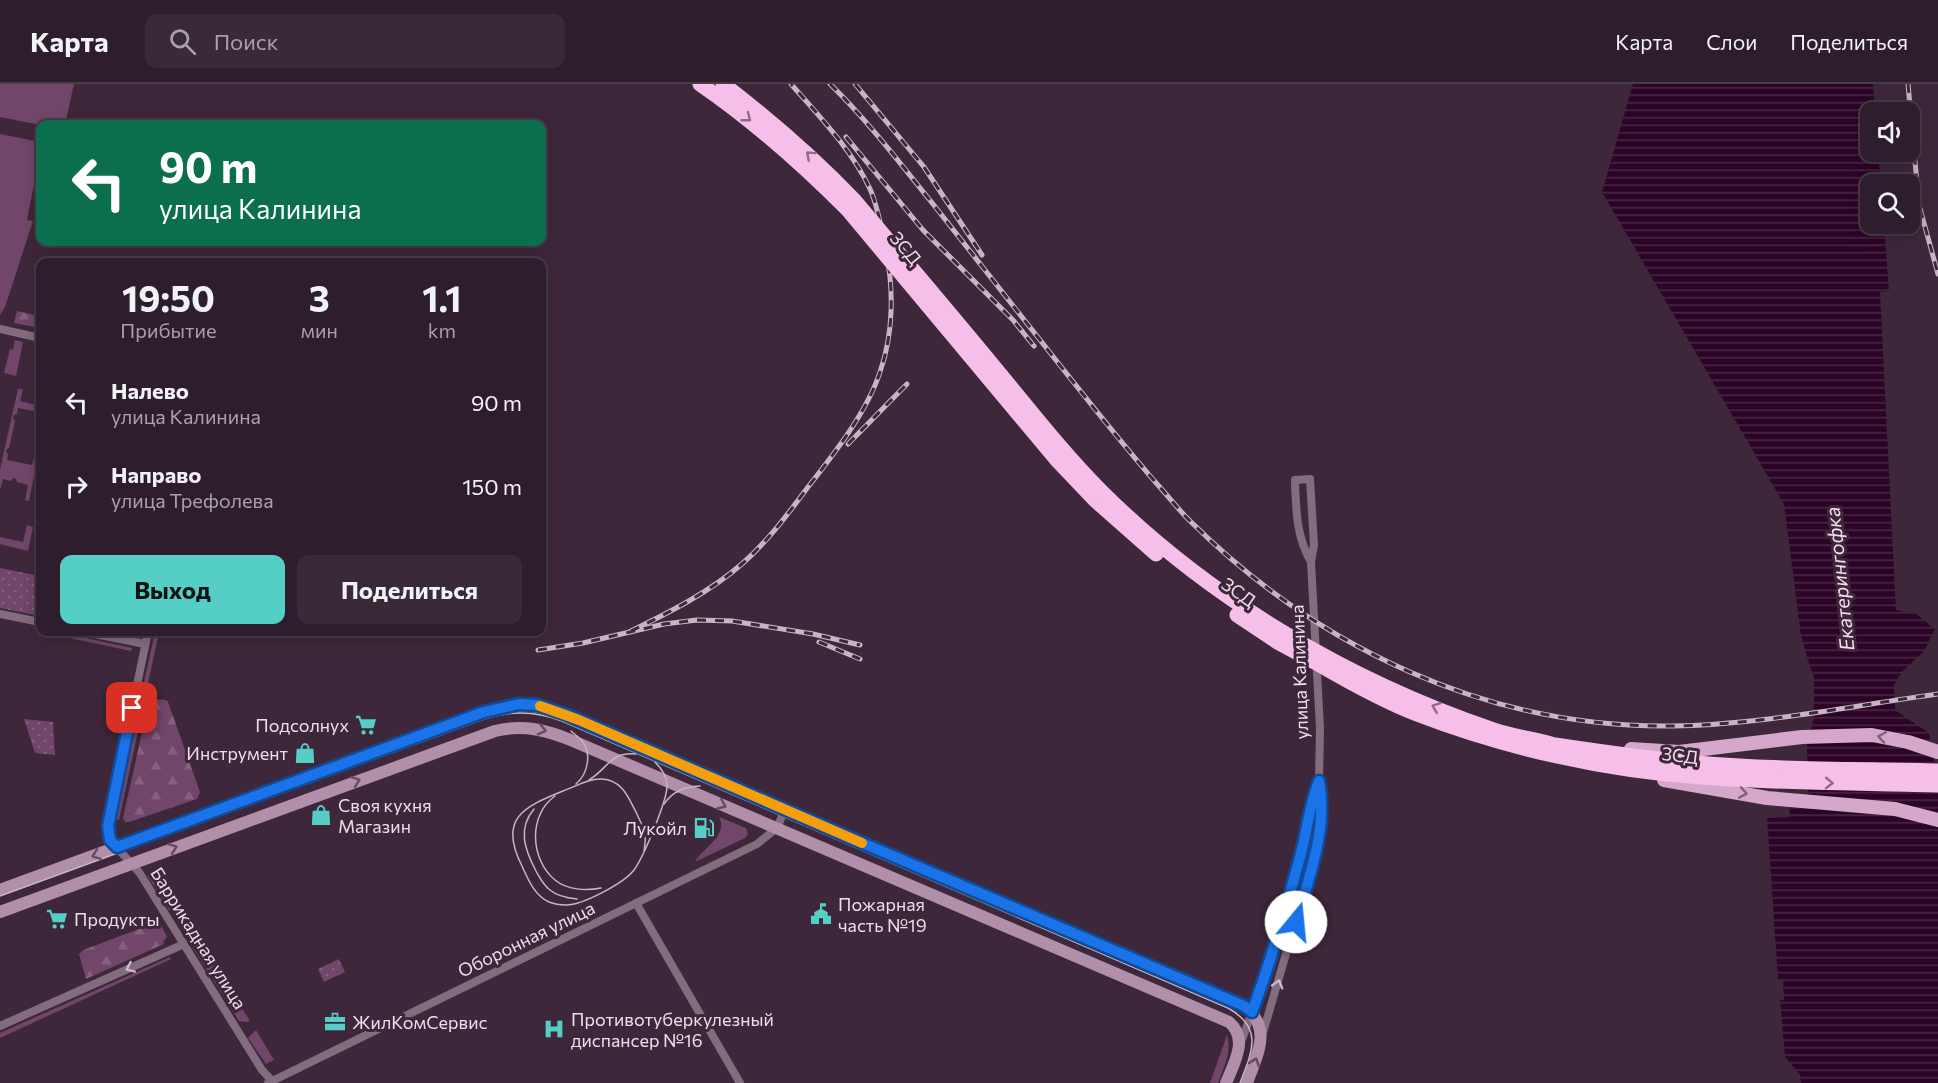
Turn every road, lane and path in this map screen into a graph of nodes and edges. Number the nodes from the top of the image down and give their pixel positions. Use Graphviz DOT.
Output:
graph roads {
  1 [pos="700,84"];
  2 [pos="723,84"];
  3 [pos="0,329"];
  4 [pos="36,337"];
  5 [pos="1311,562"];
  6 [pos="0,614"];
  7 [pos="36,621"];
  8 [pos="105,636"];
  9 [pos="147,636"];
  10 [pos="145,644"];
  11 [pos="1551,744"];
  12 [pos="1938,752"];
  13 [pos="1594,763"];
  14 [pos="1938,771"];
  15 [pos="1319,781"];
  16 [pos="1938,784"];
  17 [pos="785,809"];
  18 [pos="1938,820"];
  19 [pos="777,828"];
  20 [pos="117,847"];
  21 [pos="132,864"];
  22 [pos="0,890"];
  23 [pos="636,903"];
  24 [pos="0,912"];
  25 [pos="184,944"];
  26 [pos="1270,1008"];
  27 [pos="1252,1012"];
  28 [pos="0,1026"];
  29 [pos="1248,1027"];
  30 [pos="1261,1040"];
  31 [pos="272,1082"];
  32 [pos="740,1083"];
  33 [pos="1226,1083"];
  34 [pos="1247,1083"];
  1 -- 13 [label="highway, ЗСД, one-way, bridge"];
  11 -- 2 [label="highway, ЗСД, one-way, bridge"];
  3 -- 4 [label="street"];
  5 -- 5 [label="street, улица Калинина"];
  5 -- 15 [label="street, улица Калинина"];
  6 -- 7 [label="street"];
  8 -- 10 [label="street"];
  9 -- 10 [label="street, Баррикадная улица"];
  10 -- 20 [label="street, Баррикадная улица"];
  12 -- 11 [label="main road, one-way"];
  11 -- 14 [label="highway, ЗСД"];
  13 -- 16 [label="highway, ЗСД, one-way"];
  13 -- 18 [label="main road, one-way"];
  26 -- 15 [label="street, улица Калинина, one-way"];
  15 -- 27 [label="street, улица Калинина"];
  17 -- 19 [label="street"];
  17 -- 20 [label="main road"];
  17 -- 27 [label="main road"];
  21 -- 19 [label="main road, one-way"];
  19 -- 23 [label="street, Оборонная улица"];
  19 -- 29 [label="main road"];
  20 -- 21 [label="street, Баррикадная улица"];
  20 -- 22 [label="main road, one-way"];
  21 -- 24 [label="main road"];
  21 -- 25 [label="street, Баррикадная улица"];
  23 -- 31 [label="street, Оборонная улица"];
  23 -- 32 [label="street"];
  25 -- 28 [label="street, one-way"];
  25 -- 31 [label="street, Баррикадная улица"];
  26 -- 29 [label="street"];
  26 -- 30 [label="street, улица Калинина"];
  27 -- 29 [label="main road"];
  29 -- 30 [label="main road"];
  29 -- 33 [label="main road"];
  34 -- 30 [label="main road, улица Калинина, one-way"];
}
